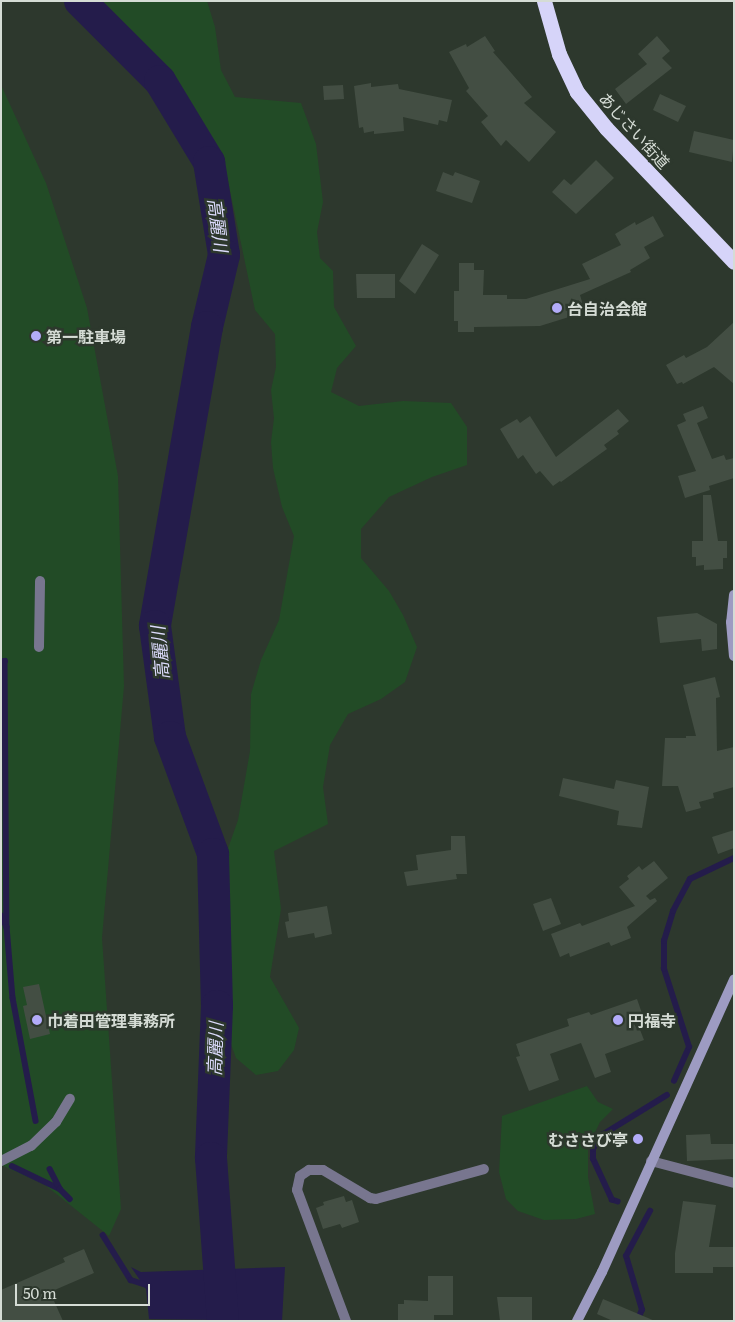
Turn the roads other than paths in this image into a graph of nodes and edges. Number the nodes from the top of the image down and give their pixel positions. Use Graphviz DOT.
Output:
graph roads {
  1 [pos="544,1"];
  2 [pos="734,262"];
  3 [pos="40,581"];
  4 [pos="734,595"];
  5 [pos="39,647"];
  6 [pos="734,656"];
  7 [pos="734,979"];
  8 [pos="70,1099"];
  9 [pos="1,1161"];
  10 [pos="651,1161"];
  11 [pos="484,1169"];
  12 [pos="734,1184"];
  13 [pos="346,1321"];
  14 [pos="577,1321"];
  1 -- 2 [label="highway, あじさい街道"];
  3 -- 5 [label="street"];
  4 -- 6 [label="street"];
  7 -- 10 [label="street"];
  8 -- 9 [label="street"];
  10 -- 12 [label="street"];
  10 -- 14 [label="street"];
  11 -- 13 [label="street"];
}
